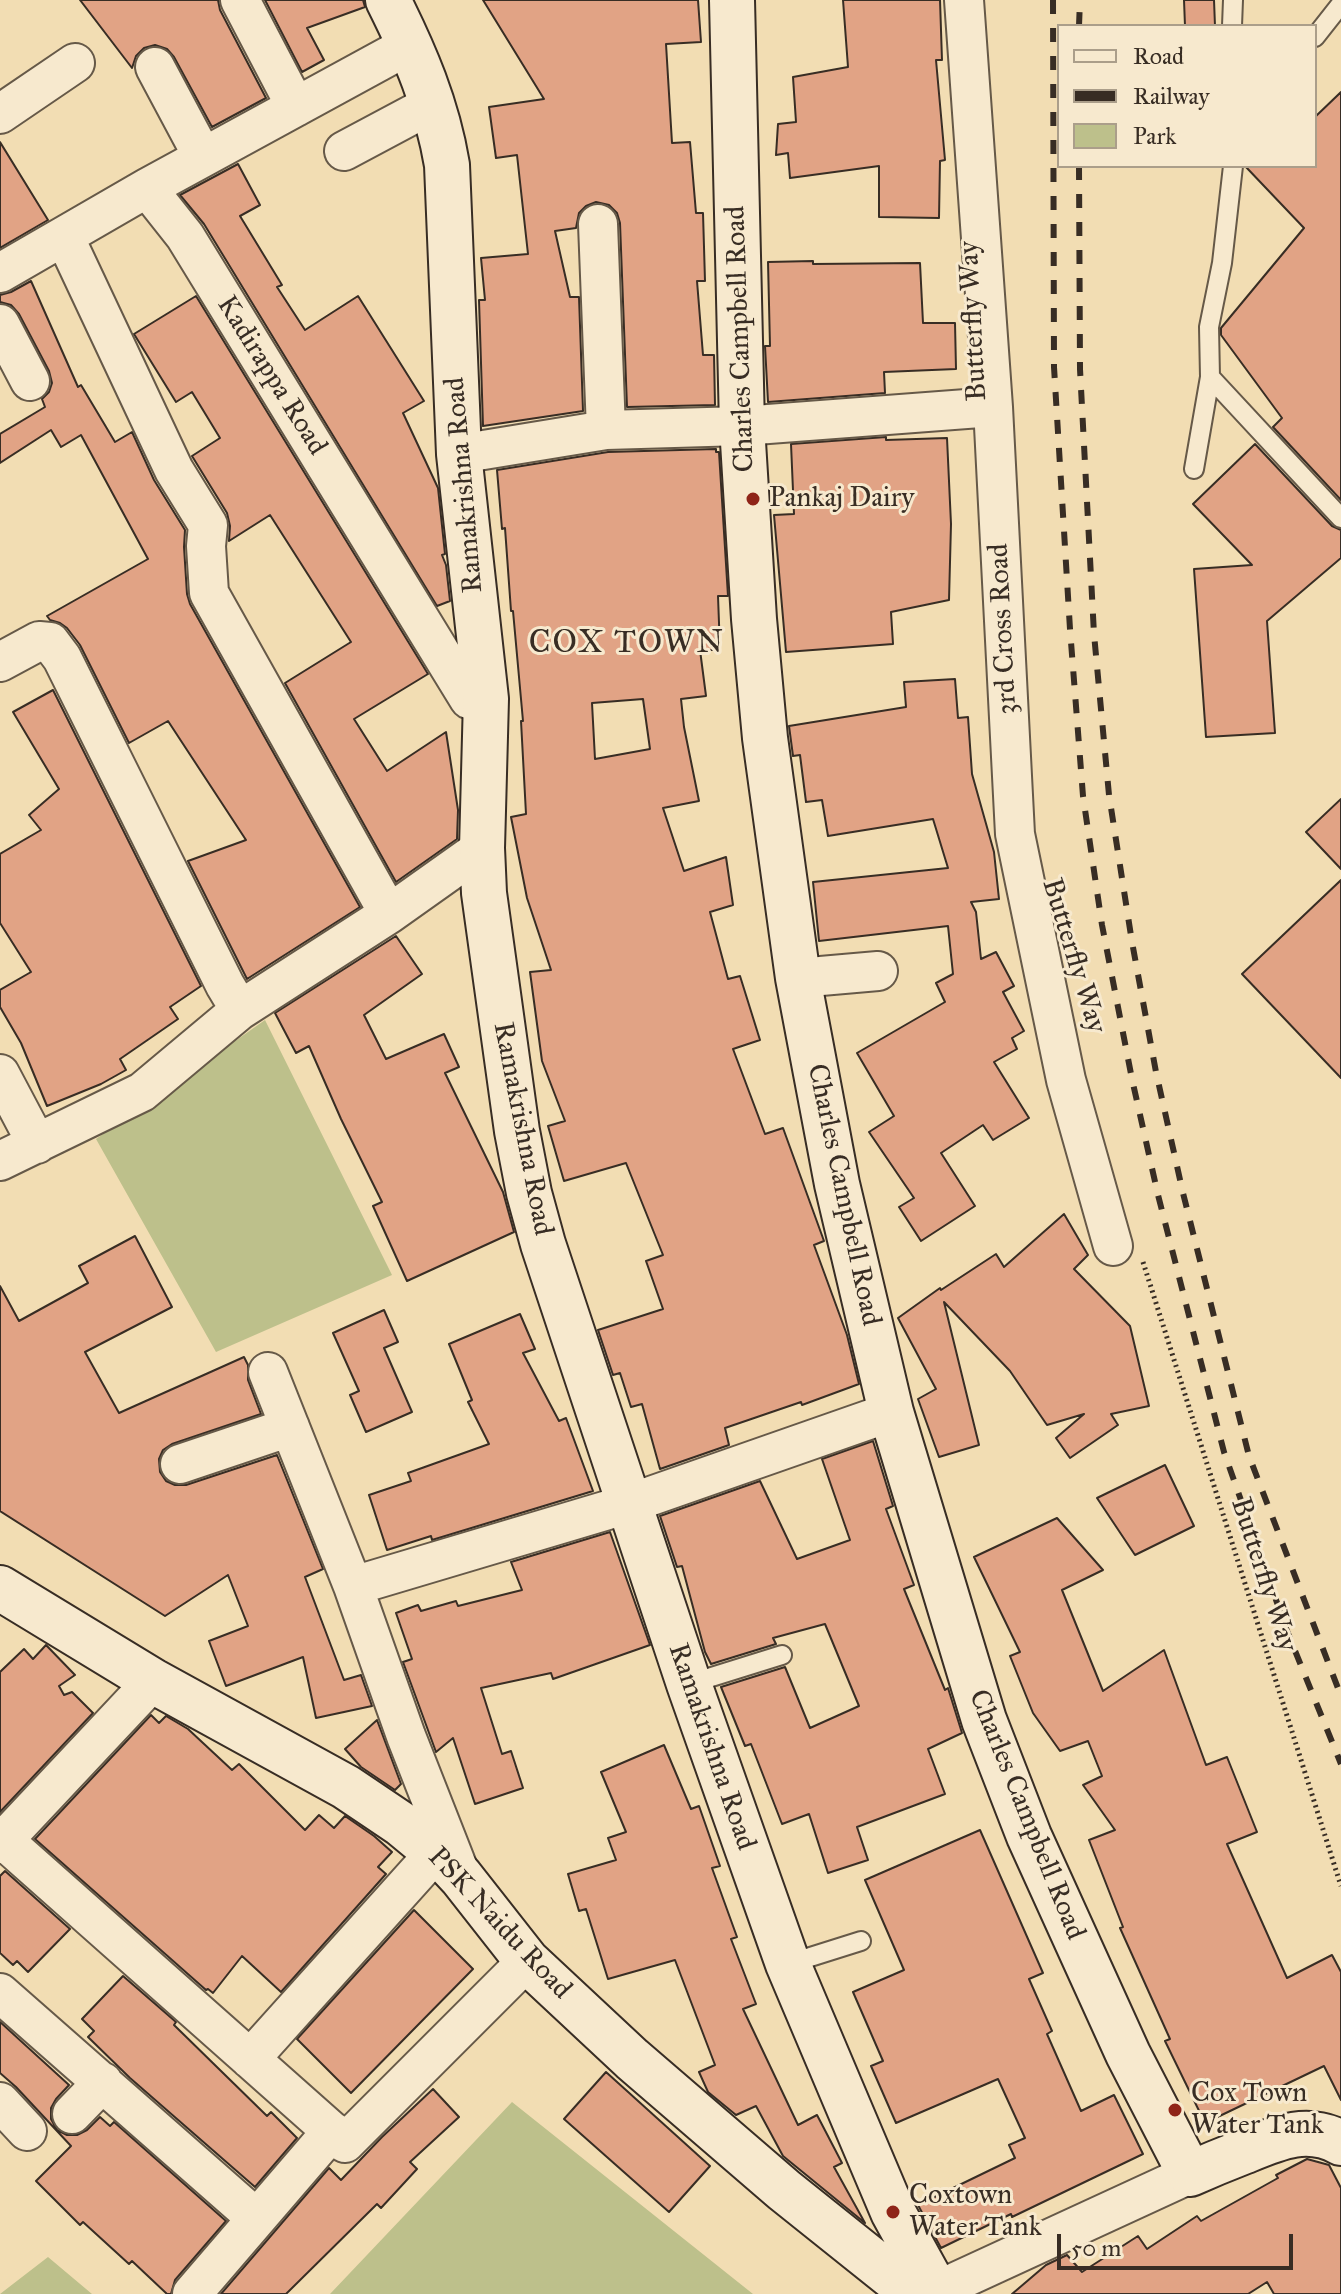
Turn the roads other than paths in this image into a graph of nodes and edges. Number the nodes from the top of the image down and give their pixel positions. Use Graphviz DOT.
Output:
graph roads {
  1 [pos="240,0"];
  2 [pos="388,0"];
  3 [pos="732,0"];
  4 [pos="964,0"];
  5 [pos="1233,0"];
  6 [pos="1341,4"];
  7 [pos="1232,24"];
  8 [pos="1317,34"];
  9 [pos="411,44"];
  10 [pos="75,63"];
  11 [pos="155,67"];
  12 [pos="434,103"];
  13 [pos="296,107"];
  14 [pos="0,114"];
  15 [pos="344,151"];
  16 [pos="203,157"];
  17 [pos="1233,168"];
  18 [pos="147,188"];
  19 [pos="598,224"];
  20 [pos="64,236"];
  21 [pos="0,273"];
  22 [pos="0,324"];
  23 [pos="1210,377"];
  24 [pos="30,381"];
  25 [pos="993,407"];
  26 [pos="742,426"];
  27 [pos="606,430"];
  28 [pos="459,454"];
  29 [pos="1194,469"];
  30 [pos="1341,518"];
  31 [pos="0,662"];
  32 [pos="486,699"];
  33 [pos="482,848"];
  34 [pos="389,914"];
  35 [pos="878,971"];
  36 [pos="798,978"];
  37 [pos="240,1010"];
  38 [pos="0,1074"];
  39 [pos="37,1144"];
  40 [pos="0,1161"];
  41 [pos="1128,1254"];
  42 [pos="268,1372"];
  43 [pos="891,1412"];
  44 [pos="290,1427"];
  45 [pos="180,1464"];
  46 [pos="628,1504"];
  47 [pos="353,1586"];
  48 [pos="0,1588"];
  49 [pos="782,1655"];
  50 [pos="153,1681"];
  51 [pos="689,1684"];
  52 [pos="1,1841"];
  53 [pos="449,1864"];
  54 [pos="861,1941"];
  55 [pos="527,1961"];
  56 [pos="788,1964"];
  57 [pos="0,1993"];
  58 [pos="250,2059"];
  59 [pos="103,2082"];
  60 [pos="0,2102"];
  61 [pos="72,2114"];
  62 [pos="27,2131"];
  63 [pos="332,2131"];
  64 [pos="1341,2143"];
  65 [pos="1190,2174"];
  66 [pos="256,2218"];
  67 [pos="929,2293"];
  68 [pos="192,2294"];
  1 -- 13 [label="street"];
  2 -- 9 [label="street, Ramakrishna Road"];
  3 -- 26 [label="street, Charles Campbell Road"];
  4 -- 25 [label="street, 3rd Cross Road"];
  5 -- 7 [label="lane"];
  6 -- 8 [label="lane"];
  9 -- 12 [label="street, Ramakrishna Road"];
  9 -- 13 [label="street"];
  10 -- 14 [label="street"];
  11 -- 16 [label="street"];
  12 -- 15 [label="street"];
  12 -- 28 [label="street, Ramakrishna Road"];
  13 -- 16 [label="street"];
  16 -- 18 [label="street"];
  17 -- 23 [label="lane"];
  18 -- 20 [label="street"];
  18 -- 32 [label="street, Kadirappa Road"];
  19 -- 27 [label="street"];
  20 -- 21 [label="street"];
  20 -- 34 [label="street"];
  22 -- 24 [label="street"];
  23 -- 29 [label="lane"];
  23 -- 30 [label="lane"];
  25 -- 26 [label="street"];
  25 -- 41 [label="street, 3rd Cross Road"];
  26 -- 27 [label="street"];
  26 -- 36 [label="street, Charles Campbell Road"];
  27 -- 28 [label="street"];
  28 -- 32 [label="street, Ramakrishna Road"];
  31 -- 37 [label="street"];
  32 -- 33 [label="street, Ramakrishna Road"];
  33 -- 34 [label="street"];
  33 -- 46 [label="street, Ramakrishna Road"];
  34 -- 37 [label="street"];
  35 -- 36 [label="street"];
  36 -- 43 [label="street, Charles Campbell Road"];
  37 -- 39 [label="street"];
  38 -- 39 [label="street"];
  39 -- 40 [label="street"];
  42 -- 44 [label="street"];
  43 -- 46 [label="street"];
  43 -- 65 [label="street, Charles Campbell Road"];
  44 -- 45 [label="street"];
  44 -- 47 [label="street"];
  46 -- 47 [label="street"];
  46 -- 51 [label="street, Ramakrishna Road"];
  47 -- 53 [label="street"];
  48 -- 50 [label="street, PSK Naidu Road"];
  49 -- 51 [label="lane"];
  50 -- 52 [label="street"];
  50 -- 53 [label="street, PSK Naidu Road"];
  51 -- 56 [label="street, Ramakrishna Road"];
  52 -- 58 [label="street"];
  53 -- 55 [label="street, PSK Naidu Road"];
  53 -- 58 [label="street"];
  54 -- 56 [label="lane"];
  55 -- 63 [label="street"];
  55 -- 67 [label="street, PSK Naidu Road"];
  56 -- 67 [label="street, Ramakrishna Road"];
  57 -- 59 [label="street"];
  58 -- 63 [label="street"];
  59 -- 61 [label="street"];
  59 -- 66 [label="street"];
  60 -- 62 [label="street"];
  63 -- 66 [label="street"];
  64 -- 65 [label="street"];
  65 -- 67 [label="street"];
  66 -- 68 [label="street"];
}
